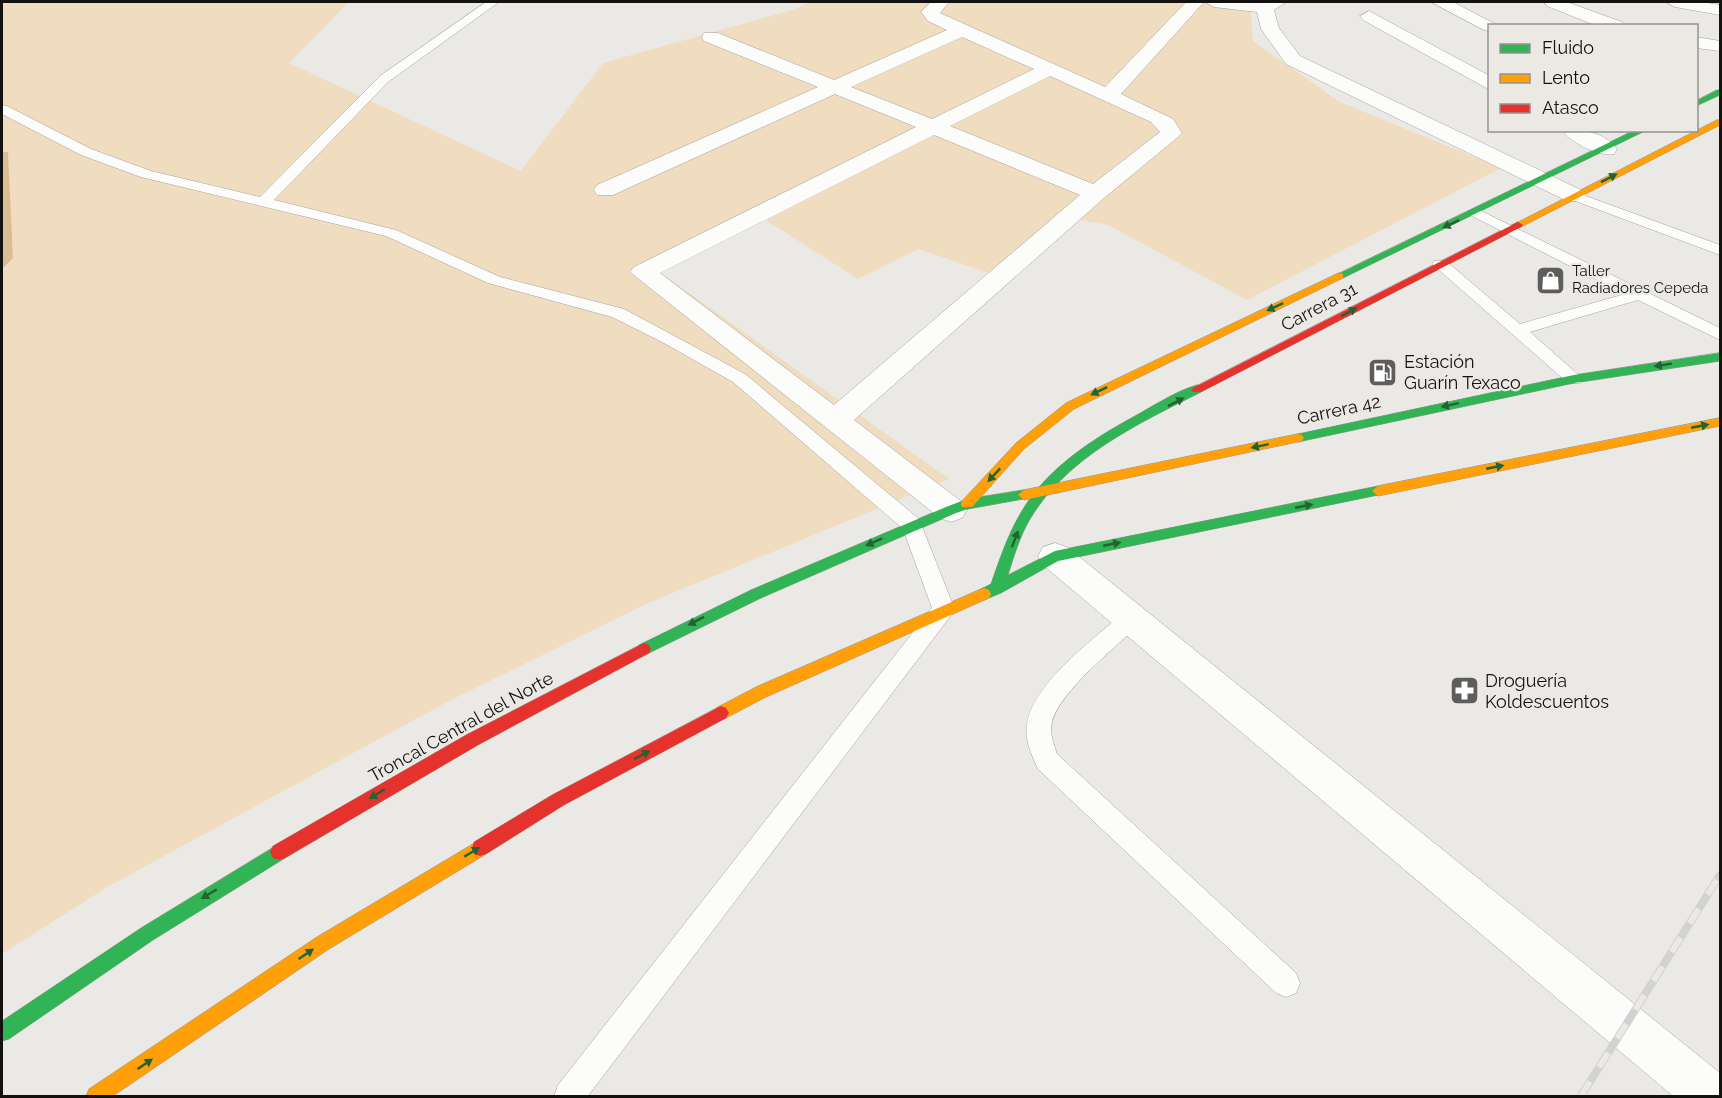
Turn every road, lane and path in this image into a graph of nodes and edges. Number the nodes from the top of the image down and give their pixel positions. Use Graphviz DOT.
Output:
graph roads {
  1 [pos="494,2"];
  2 [pos="940,2"];
  3 [pos="1196,2"];
  4 [pos="1214,2"];
  5 [pos="1440,2"];
  6 [pos="1553,2"];
  7 [pos="1675,2"];
  8 [pos="1271,5"];
  9 [pos="1720,10"];
  10 [pos="1370,16"];
  11 [pos="1610,24"];
  12 [pos="1488,25"];
  13 [pos="963,30"];
  14 [pos="711,37"];
  15 [pos="1698,42"];
  16 [pos="1720,46"];
  17 [pos="1049,69"];
  18 [pos="1488,83"];
  19 [pos="835,87"];
  20 [pos="1720,92"];
  21 [pos="1108,96"];
  22 [pos="1698,103"];
  23 [pos="2,109"];
  24 [pos="1720,122"];
  25 [pos="932,127"];
  26 [pos="1576,132"];
  27 [pos="1639,132"];
  28 [pos="1606,149"];
  29 [pos="1541,181"];
  30 [pos="605,190"];
  31 [pos="1096,193"];
  32 [pos="1575,196"];
  33 [pos="1504,199"];
  34 [pos="263,203"];
  35 [pos="1475,213"];
  36 [pos="1538,214"];
  37 [pos="1508,229"];
  38 [pos="1720,250"];
  39 [pos="1440,264"];
  40 [pos="1639,295"];
  41 [pos="1518,330"];
  42 [pos="1720,335"];
  43 [pos="1720,357"];
  44 [pos="1574,379"];
  45 [pos="835,420"];
  46 [pos="1720,422"];
  47 [pos="1042,492"];
  48 [pos="959,507"];
  49 [pos="912,525"];
  50 [pos="1055,556"];
  51 [pos="996,589"];
  52 [pos="944,610"];
  53 [pos="1131,619"];
  54 [pos="1286,983"];
  55 [pos="2,1032"];
  56 [pos="96,1096"];
  57 [pos="569,1096"];
  58 [pos="1710,1096"];
  1 -- 34 [label="lane"];
  2 -- 13 [label="street"];
  3 -- 21 [label="street"];
  4 -- 8 [label="street"];
  5 -- 12 [label="street"];
  6 -- 11 [label="street"];
  7 -- 9 [label="street"];
  8 -- 29 [label="street"];
  10 -- 18 [label="street"];
  13 -- 17 [label="street"];
  13 -- 19 [label="street"];
  14 -- 19 [label="street"];
  15 -- 16 [label="street"];
  17 -- 21 [label="street"];
  17 -- 25 [label="street"];
  19 -- 25 [label="street"];
  19 -- 30 [label="street"];
  20 -- 22 [label="highway"];
  21 -- 31 [label="street"];
  23 -- 34 [label="lane"];
  32 -- 24 [label="highway, Carrera 31, one-way"];
  25 -- 31 [label="street"];
  25 -- 45 [label="street"];
  26 -- 28 [label="street"];
  27 -- 28 [label="highway, Carrera 31"];
  28 -- 29 [label="highway, Carrera 31"];
  29 -- 32 [label="street"];
  29 -- 33 [label="highway, Carrera 31"];
  31 -- 45 [label="street"];
  32 -- 36 [label="highway, Carrera 31"];
  32 -- 38 [label="lane"];
  33 -- 35 [label="highway, Carrera 31"];
  33 -- 36 [label="highway"];
  34 -- 49 [label="lane"];
  35 -- 37 [label="lane"];
  35 -- 48 [label="highway, Carrera 31, one-way"];
  36 -- 37 [label="highway, Carrera 31"];
  37 -- 39 [label="highway, Carrera 31"];
  37 -- 40 [label="lane"];
  39 -- 41 [label="lane"];
  47 -- 39 [label="highway, Carrera 31, one-way"];
  40 -- 41 [label="lane"];
  40 -- 42 [label="lane"];
  41 -- 44 [label="lane"];
  43 -- 44 [label="highway, Carrera 42, one-way"];
  44 -- 47 [label="highway, Carrera 42, one-way"];
  45 -- 48 [label="street"];
  50 -- 46 [label="highway, one-way"];
  47 -- 48 [label="highway, Carrera 42"];
  51 -- 47 [label="highway, Carrera 31, one-way"];
  48 -- 49 [label="highway, Troncal Central del Norte"];
  49 -- 52 [label="lane"];
  49 -- 55 [label="highway, Troncal Central del Norte, one-way"];
  50 -- 51 [label="highway"];
  50 -- 53 [label="street"];
  51 -- 52 [label="highway"];
  56 -- 52 [label="highway, one-way"];
  52 -- 57 [label="lane"];
  53 -- 54 [label="lane"];
  53 -- 58 [label="street"];
}
